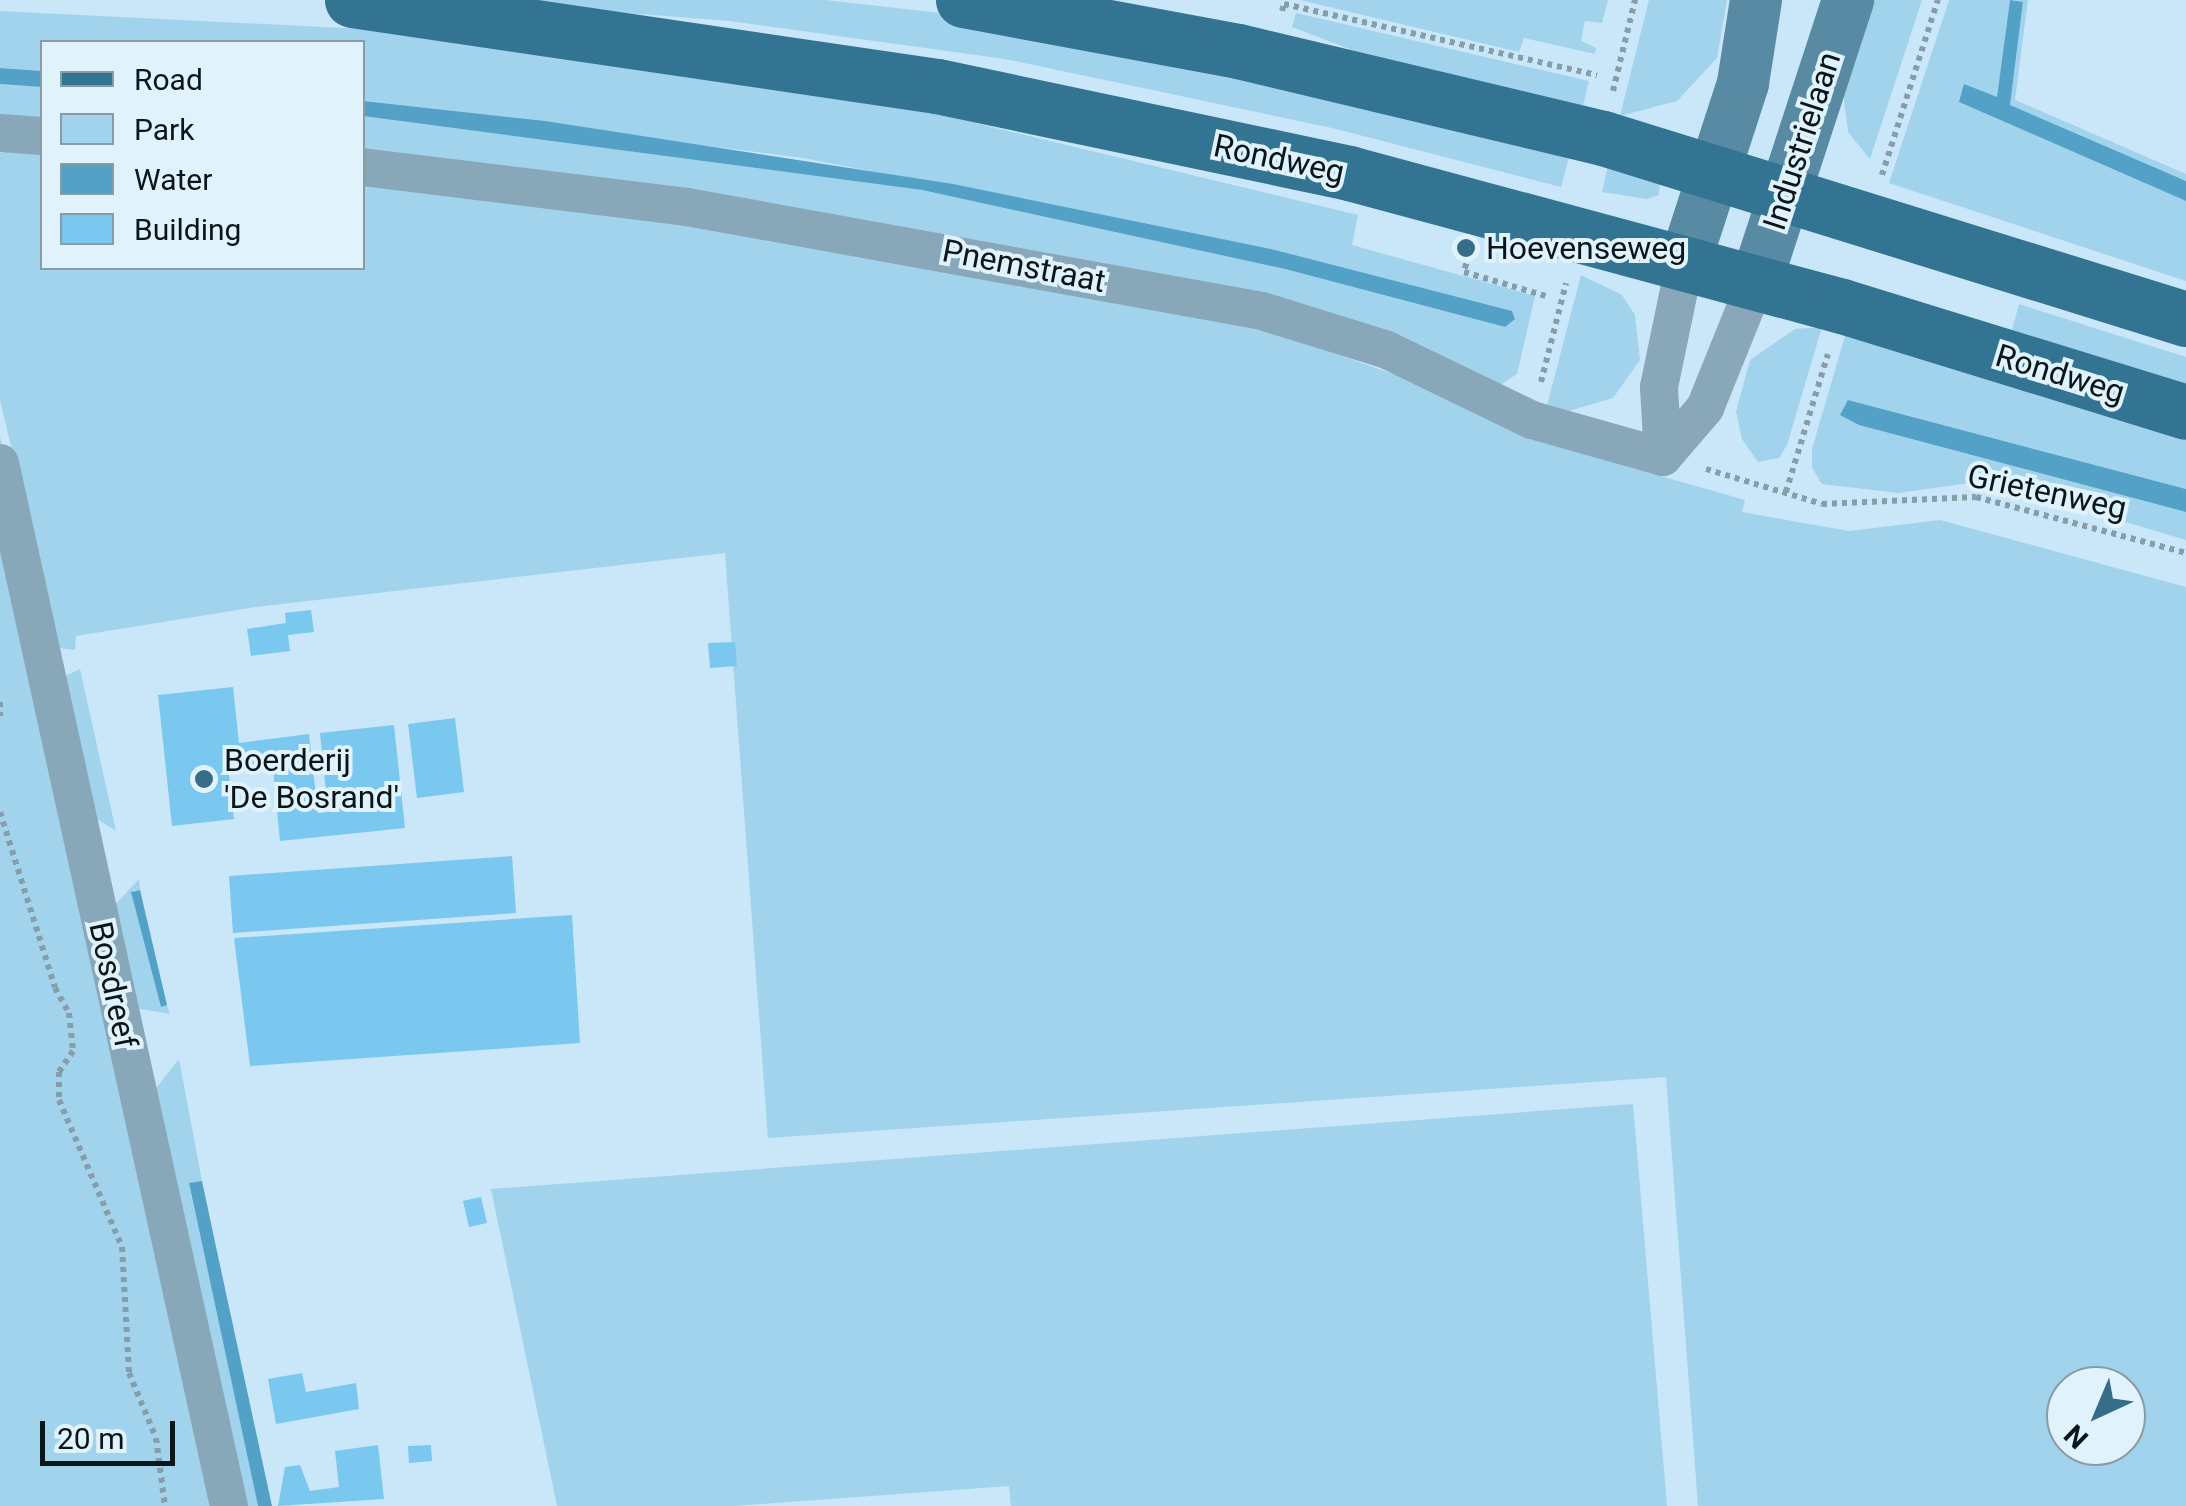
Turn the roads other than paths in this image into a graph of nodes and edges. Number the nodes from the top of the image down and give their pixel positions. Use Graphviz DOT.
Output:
graph roads {
  1 [pos="352,0"];
  2 [pos="964,0"];
  3 [pos="1756,0"];
  4 [pos="1848,0"];
  5 [pos="0,133"];
  6 [pos="40,136"];
  7 [pos="365,167"];
  8 [pos="1714,172"];
  9 [pos="1785,193"];
  10 [pos="1685,262"];
  11 [pos="1756,282"];
  12 [pos="2186,319"];
  13 [pos="2186,412"];
  14 [pos="1663,456"];
  15 [pos="0,463"];
  16 [pos="229,1506"];
  1 -- 10 [label="main road, Rondweg"];
  2 -- 8 [label="main road"];
  3 -- 8 [label="main road"];
  4 -- 9 [label="main road, Industrielaan"];
  5 -- 6 [label="street"];
  7 -- 14 [label="street, Pnemstraat"];
  8 -- 9 [label="main road"];
  8 -- 10 [label="main road"];
  9 -- 11 [label="main road, Industrielaan"];
  9 -- 12 [label="main road"];
  10 -- 11 [label="main road, Rondweg"];
  10 -- 14 [label="street"];
  11 -- 13 [label="main road, Rondweg"];
  11 -- 14 [label="street"];
  15 -- 16 [label="street, Bosdreef"];
}
